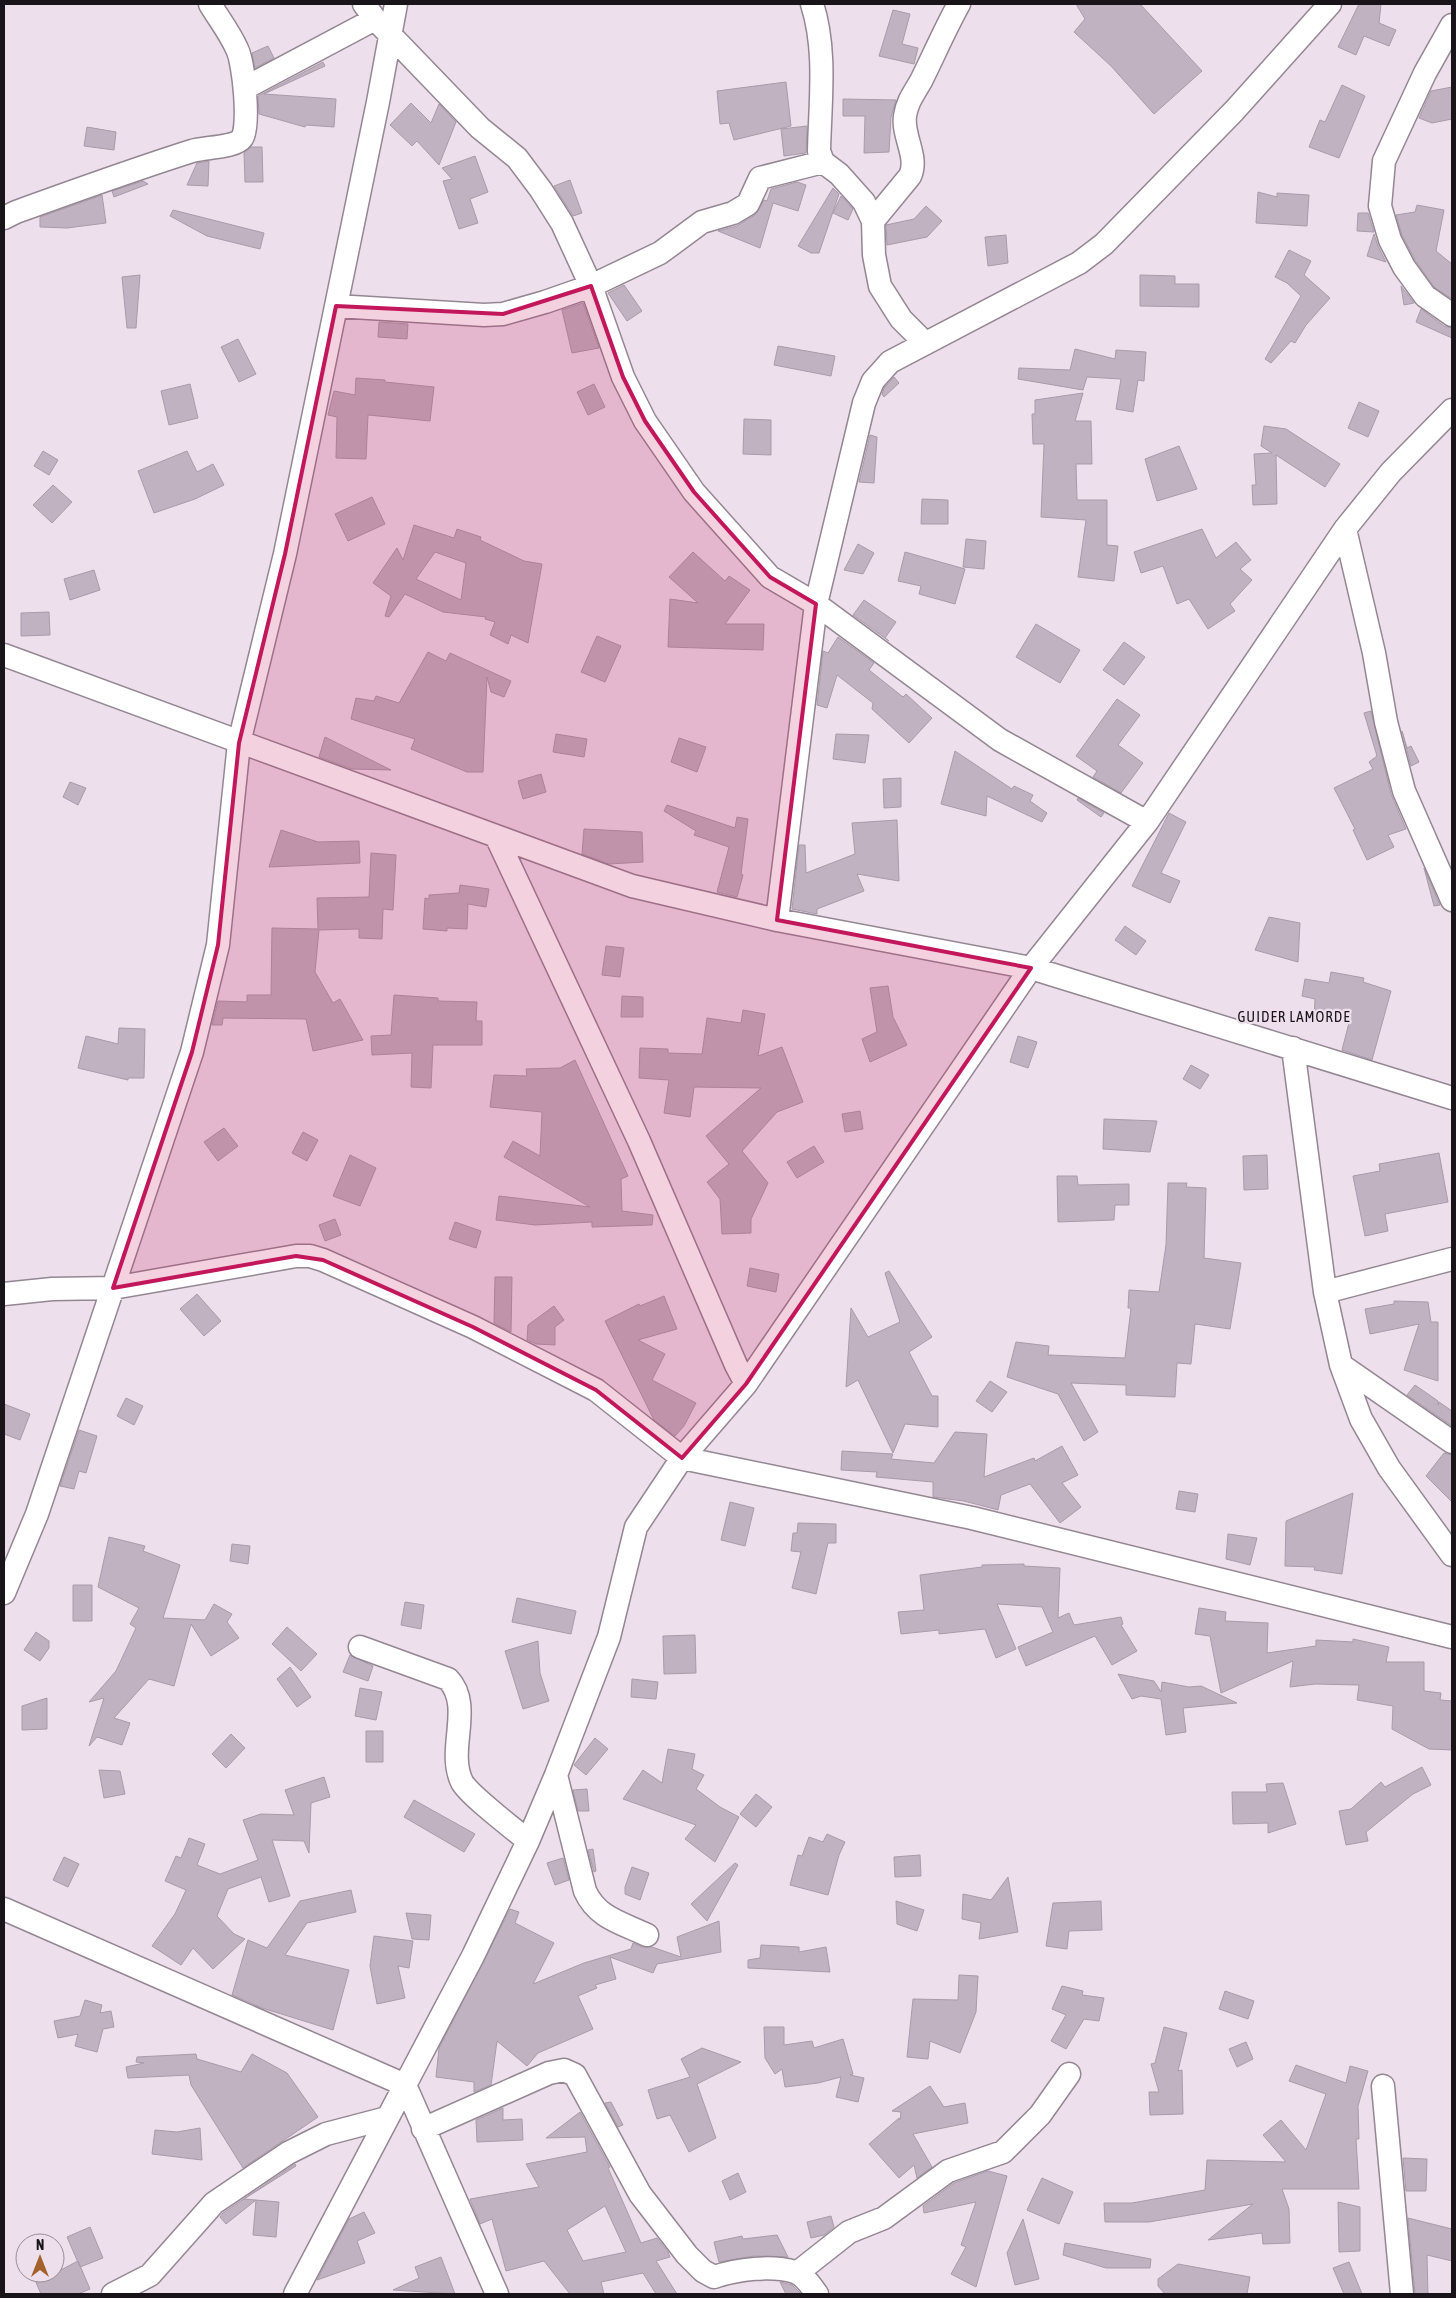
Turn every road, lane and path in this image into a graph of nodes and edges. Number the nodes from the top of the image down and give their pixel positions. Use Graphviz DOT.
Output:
graph roads {
  1 [pos="210,4"];
  2 [pos="396,4"];
  3 [pos="812,4"];
  4 [pos="959,4"];
  5 [pos="1330,4"];
  6 [pos="377,19"];
  7 [pos="1452,25"];
  8 [pos="245,88"];
  9 [pos="823,162"];
  10 [pos="4,218"];
  11 [pos="873,221"];
  12 [pos="591,286"];
  13 [pos="336,306"];
  14 [pos="1452,315"];
  15 [pos="925,343"];
  16 [pos="1452,410"];
  17 [pos="1345,529"];
  18 [pos="816,604"];
  19 [pos="4,655"];
  20 [pos="239,743"];
  21 [pos="1147,822"];
  22 [pos="496,836"];
  23 [pos="1452,900"];
  24 [pos="778,920"];
  25 [pos="1031,968"];
  26 [pos="1293,1048"];
  27 [pos="1452,1098"];
  28 [pos="1452,1259"];
  29 [pos="113,1288"];
  30 [pos="1325,1292"];
  31 [pos="4,1294"];
  32 [pos="1340,1365"];
  33 [pos="746,1384"];
  34 [pos="1452,1442"];
  35 [pos="682,1458"];
  36 [pos="1452,1555"];
  37 [pos="4,1593"];
  38 [pos="1452,1637"];
  39 [pos="360,1647"];
  40 [pos="556,1775"];
  41 [pos="528,1841"];
  42 [pos="4,1909"];
  43 [pos="647,1936"];
  44 [pos="1069,2074"];
  45 [pos="405,2085"];
  46 [pos="1383,2086"];
  47 [pos="387,2118"];
  48 [pos="424,2129"];
  49 [pos="797,2272"];
  50 [pos="113,2294"];
  51 [pos="295,2294"];
  52 [pos="497,2294"];
  53 [pos="817,2294"];
  54 [pos="1402,2294"];
  1 -- 8 [label="street"];
  2 -- 6 [label="street"];
  3 -- 9 [label="street"];
  4 -- 11 [label="street"];
  5 -- 15 [label="street"];
  6 -- 8 [label="street"];
  6 -- 12 [label="street"];
  6 -- 13 [label="street"];
  7 -- 14 [label="street"];
  8 -- 10 [label="street"];
  9 -- 11 [label="street"];
  9 -- 12 [label="street"];
  11 -- 15 [label="street"];
  12 -- 13 [label="street"];
  12 -- 18 [label="street"];
  13 -- 20 [label="street"];
  15 -- 18 [label="street"];
  16 -- 17 [label="street"];
  17 -- 21 [label="street"];
  17 -- 23 [label="street"];
  18 -- 21 [label="street"];
  18 -- 24 [label="street"];
  19 -- 20 [label="street"];
  20 -- 22 [label="street"];
  20 -- 29 [label="street"];
  21 -- 25 [label="street"];
  22 -- 24 [label="street"];
  22 -- 33 [label="street"];
  24 -- 25 [label="street"];
  25 -- 26 [label="street"];
  25 -- 33 [label="street"];
  26 -- 27 [label="street"];
  26 -- 30 [label="street"];
  28 -- 30 [label="street"];
  29 -- 31 [label="street"];
  29 -- 35 [label="street"];
  29 -- 37 [label="street"];
  30 -- 32 [label="street"];
  32 -- 34 [label="street"];
  32 -- 36 [label="street"];
  33 -- 35 [label="street"];
  35 -- 38 [label="street"];
  35 -- 40 [label="street"];
  39 -- 41 [label="street"];
  40 -- 41 [label="street"];
  40 -- 43 [label="street"];
  41 -- 45 [label="street"];
  42 -- 45 [label="street"];
  44 -- 49 [label="street"];
  45 -- 47 [label="street"];
  45 -- 48 [label="street"];
  46 -- 54 [label="street"];
  47 -- 50 [label="street"];
  47 -- 51 [label="street"];
  48 -- 49 [label="street"];
  48 -- 52 [label="street"];
  49 -- 53 [label="street"];
}
